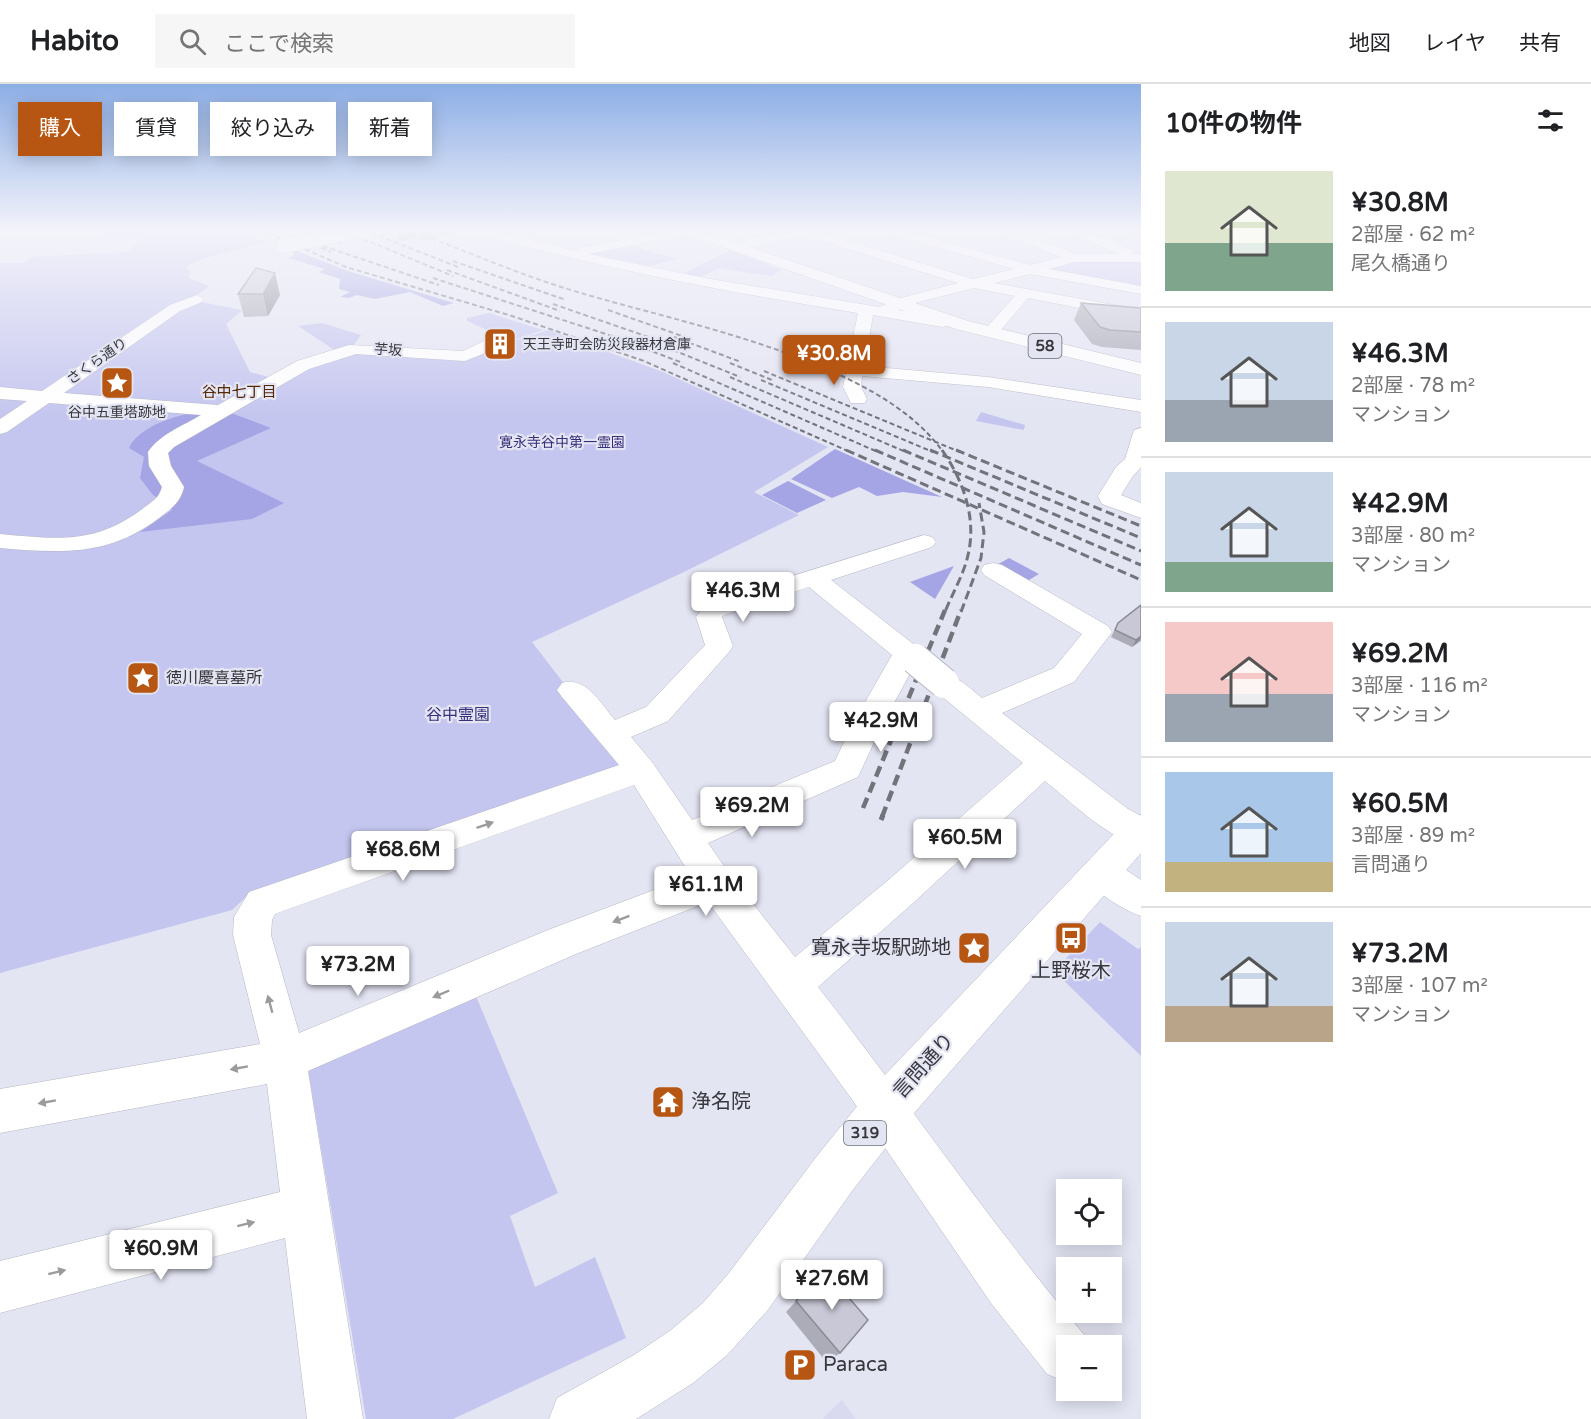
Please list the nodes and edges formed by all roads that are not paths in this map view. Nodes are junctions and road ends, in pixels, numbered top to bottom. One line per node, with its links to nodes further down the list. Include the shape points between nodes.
1 (764, 292): 7 (street)
2 (776, 292): 7 (street)
3 (874, 292): 9 (main road, 58)
4 (937, 292): 9 (street)
5 (1021, 292): 6 (street)
6 (1025, 293): 11 (street); 13 (street)
7 (773, 294): 10 (street)
8 (197, 299): 21 (street, さくら通り, via 176,308)
9 (902, 302): 10 (street); 12 (main road, 58); 13 (main road, 58)
10 (874, 310): 12 (street); 19 (street)
11 (1141, 315)
12 (949, 321): 18 (main road, 58)
13 (994, 328): 17 (main road, 58)
14 (374, 333): 16 (street)
15 (497, 339): 16 (street, 芋坂, via 465,356)
16 (355, 349): 24 (street, 芋坂, via 303,365)
17 (1141, 364)
18 (1141, 369)
19 (854, 370): 22 (street, via 852,387); 23 (street, via 988,382)
20 (0, 393): 21 (street)
21 (47, 397): 24 (street); 25 (street, さくら通り)
22 (858, 399)
23 (1141, 406)
24 (221, 411): 28 (street, 芋坂, via 158,452 160,466 173,487 170,499 123,531 65,546)
25 (0, 428)
26 (1141, 435): 27 (street, via 1135,461 1110,496)
27 (1141, 511)
28 (0, 541)
29 (924, 542): 31 (street)
30 (993, 570): 34 (street, via 1098,632 1064,675)
31 (813, 578): 32 (street); 35 (street, via 715,609 709,617 719,646 657,714)
32 (911, 656): 34 (street, bridge); 39 (street, via 867,725 848,769)
33 (572, 690): 35 (street)
34 (980, 711): 36 (street)
35 (610, 734): 37 (street)
36 (1044, 763): 38 (street, via 1116,818); 43 (street)
37 (641, 770): 39 (street); 44 (street, one-way to 37, via 252,935 254,917 262,903)
38 (1140, 830): 40 (main road, 言問通り / 319)
39 (685, 838): 41 (street)
40 (1101, 872): 42 (street); 46 (main road, 言問通り / 319)
41 (715, 883): 43 (street); 44 (street, one-way to 44, via 562,942)
42 (1141, 900)
43 (791, 985): 46 (street)
44 (285, 1060): 45 (street, one-way to 45); 47 (street)
45 (0, 1110)
46 (884, 1111): 49 (street); 50 (main road, 言問通り / 319, via 722,1323 640,1384)
47 (306, 1209): 48 (street, one-way to 47); 51 (street)
48 (0, 1287)
49 (1056, 1342)
50 (586, 1417)
51 (335, 1419)

